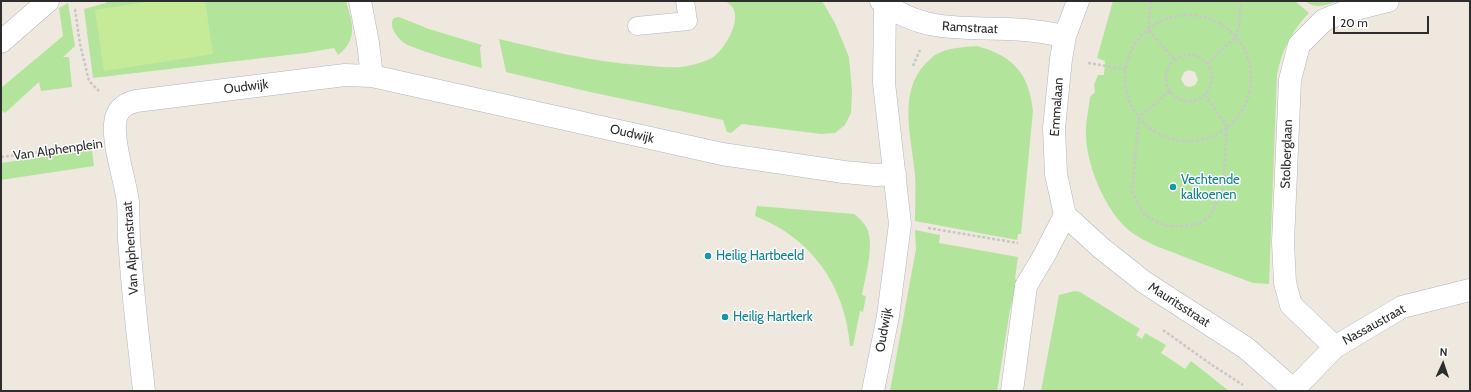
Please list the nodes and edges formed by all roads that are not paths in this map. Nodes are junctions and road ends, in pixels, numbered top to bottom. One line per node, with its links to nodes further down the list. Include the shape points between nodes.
1 (48, 1): 9 (street)
2 (360, 1): 10 (street)
3 (685, 1): 7 (lane, via 688,21)
4 (1078, 1): 8 (street, Emmalaan)
5 (1388, 1): 15 (street, Stolberglaan, via 1324,20 1299,45 1290,80 1284,242 1285,284 1291,305)
6 (883, 3): 8 (street, Ramstraat, via 911,19 934,26 1026,30); 12 (street, Oudwijk, via 884,83)
7 (637, 26)
8 (1065, 36): 13 (street, Emmalaan, via 1054,128 1056,174)
9 (1, 42)
10 (372, 76): 11 (street, Oudwijk, via 345,75 143,100); 12 (street, Oudwijk, via 722,154 844,172)
11 (121, 107): 17 (street, Van Alphenstraat, via 115,123 116,142 126,185 129,250)
12 (895, 174): 18 (street, Oudwijk, via 900,224 888,316)
13 (1065, 215): 16 (street, Mauritsstraat, via 1144,282 1246,348); 19 (street, via 1046,254 1026,286)
14 (1470, 290): 15 (street, Nassaustraat, via 1402,307)
15 (1336, 347): 16 (street, Nassaustraat)
16 (1293, 390)
17 (144, 391)
18 (873, 391)
19 (1012, 391)

